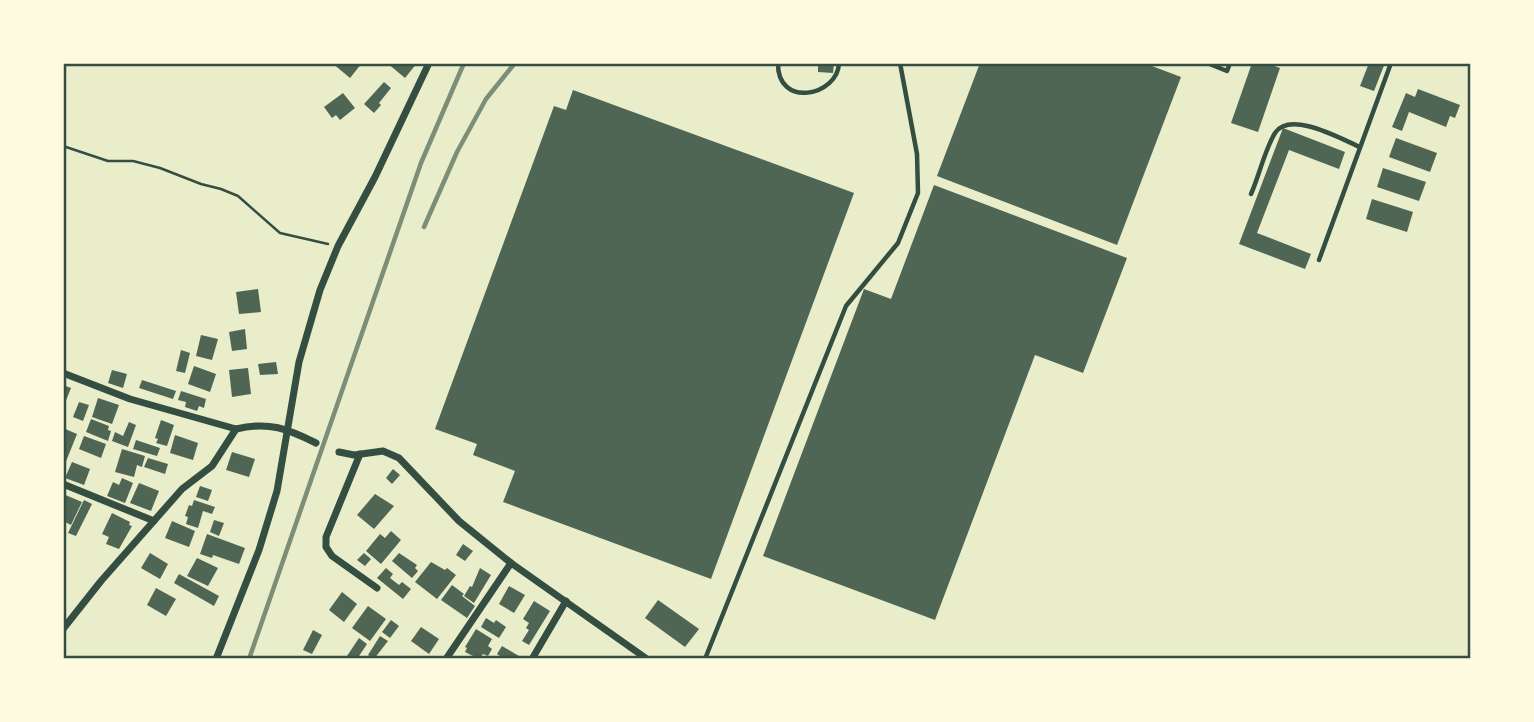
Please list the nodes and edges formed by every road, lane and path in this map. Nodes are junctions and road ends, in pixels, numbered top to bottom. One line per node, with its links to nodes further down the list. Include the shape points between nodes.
1 (429, 63): 11 (street)
2 (778, 63): 3 (lane, via 778,77 800,94 829,83)
3 (839, 63)
4 (900, 63): 29 (lane, via 918,154 918,193 898,243 846,306)
5 (1207, 63): 6 (lane, via 1227,71)
6 (1230, 63)
7 (1391, 63): 9 (lane)
8 (63, 146): 11 (path, via 108,161 147,164 221,189 238,196 280,233)
9 (1360, 147): 10 (lane, via 1301,123 1286,124 1275,132); 12 (lane)
10 (1251, 194)
11 (338, 246): 14 (street, via 299,362)
12 (1319, 260)
13 (63, 373): 15 (street, via 130,399)
14 (287, 428): 15 (street); 16 (street); 25 (street, via 277,491 259,550)
15 (236, 429): 20 (street, via 212,466 182,489)
16 (316, 443)
17 (339, 452): 18 (street)
18 (360, 453): 21 (street, via 383,451 399,458 459,521); 22 (street, via 326,547)
19 (63, 484): 20 (street)
20 (154, 521): 24 (street)
21 (511, 563): 23 (street); 26 (street)
22 (377, 588)
23 (565, 601): 27 (street); 28 (street)
24 (63, 629)
25 (216, 659)
26 (446, 659)
27 (532, 659)
28 (647, 659)
29 (705, 659)

